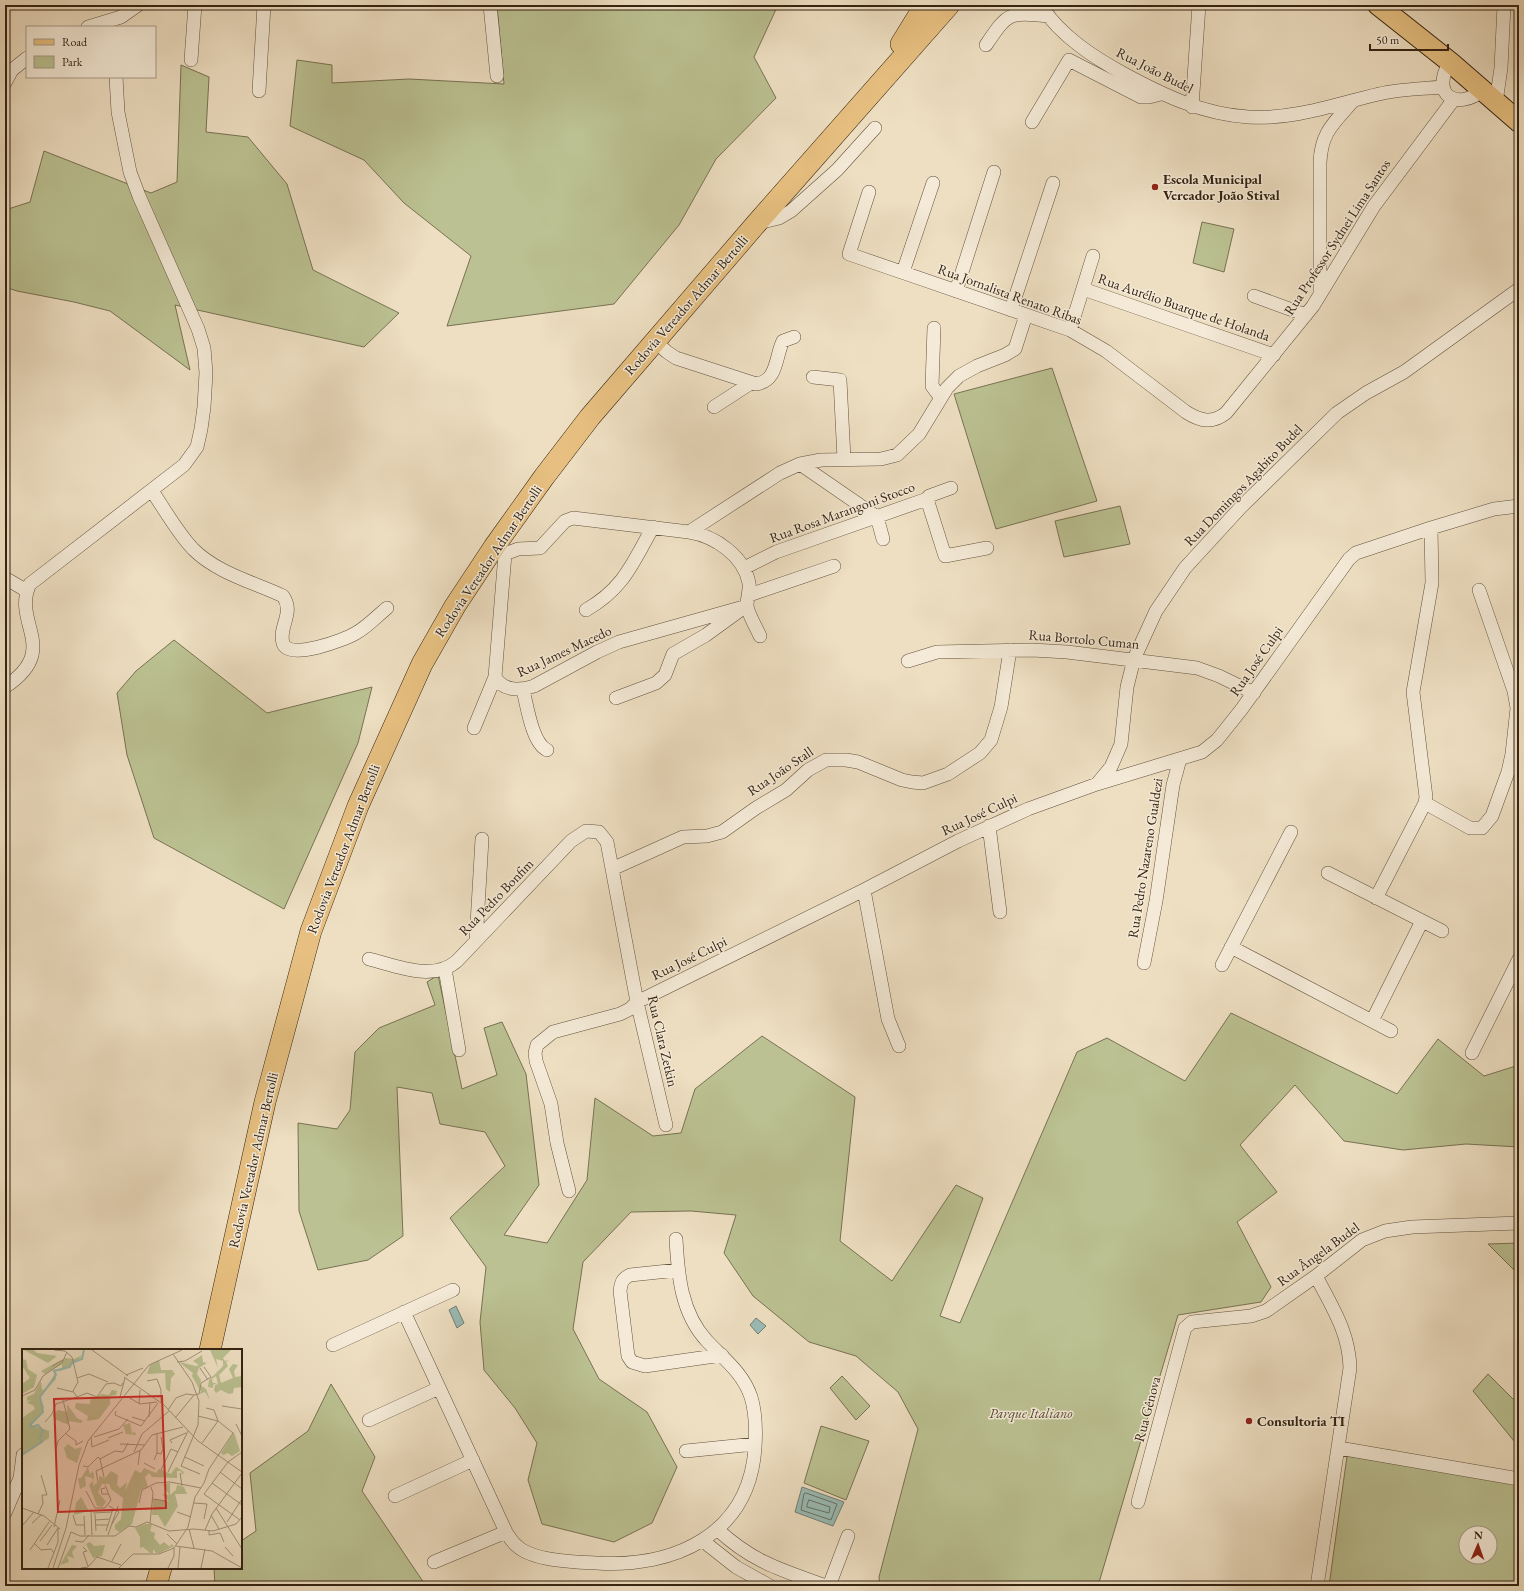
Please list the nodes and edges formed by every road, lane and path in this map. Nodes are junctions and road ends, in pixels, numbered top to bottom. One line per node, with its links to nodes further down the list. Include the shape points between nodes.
1 (138, 5): 13 (street)
2 (195, 5): 18 (street)
3 (264, 5): 24 (street)
4 (490, 5): 20 (street)
5 (925, 5): 28 (highway)
6 (949, 5): 15 (highway, Rodovia Vereador Admar Bertolli)
7 (956, 5): 15 (highway)
8 (1040, 5): 12 (street, Rua João Budel)
9 (1200, 5): 30 (street)
10 (1378, 5): 19 (main road)
11 (1504, 5): 26 (street, via 1501,68)
12 (1049, 16): 16 (street, via 1026,14 1008,17); 25 (street, Rua João Budel, via 1083,49)
13 (120, 22): 14 (street)
14 (94, 26)
15 (926, 30): 28 (highway, Rodovia Vereador Admar Bertolli)
16 (986, 45)
17 (26, 59): 22 (street, via 12,70)
18 (191, 60)
19 (1450, 62): 23 (street, via 1443,76); 26 (main road)
20 (497, 76)
21 (116, 78): 62 (street, via 118,112 130,172 204,348 206,386 197,447 184,465)
22 (5, 83)
23 (1442, 87): 27 (street); 29 (street, Rua João Budel, via 1394,91)
24 (259, 91)
25 (1161, 94): 30 (street, Rua João Budel); 31 (street, via 1141,97 1069,60)
26 (1490, 96): 27 (street); 32 (main road)
27 (1454, 99): 44 (street, Rua Professor Sydnei Lima Santos, via 1381,195)
28 (865, 100): 38 (highway, Rodovia Vereador Admar Bertolli)
29 (1353, 100): 30 (street, Rua João Budel, via 1306,112 1268,117 1230,116); 44 (street, via 1329,129 1322,143)
30 (1192, 107)
31 (1032, 122)
32 (1519, 122)
33 (875, 128): 38 (street, via 837,170 791,211 779,218)
34 (994, 172): 43 (street)
35 (933, 183): 40 (street)
36 (1053, 183): 46 (street)
37 (870, 192): 40 (street, Rua Jornalista Renato Ribas, via 848,254)
38 (756, 224): 52 (highway, Rodovia Vereador Admar Bertolli)
39 (1093, 256): 41 (street)
40 (903, 272): 43 (street, Rua Jornalista Renato Ribas)
41 (1083, 289): 50 (street); 53 (street, Rua Aurélio Buarque de Holanda)
42 (1519, 289): 82 (street, Rua Domingos Agabito Budel, via 1404,372 1337,413 1235,514 1185,568 1156,611)
43 (956, 291): 46 (street, Rua Jornalista Renato Ribas)
44 (1320, 295): 48 (street, Rua Professor Sydnei Lima Santos)
45 (1254, 296): 48 (street)
46 (1011, 310): 47 (street, Rua Jornalista Renato Ribas)
47 (1026, 315): 50 (street, Rua Jornalista Renato Ribas); 56 (street, via 1015,348 959,376)
48 (1306, 315): 53 (street, Rua Professor Sydnei Lima Santos)
49 (934, 328): 56 (street, via 932,386)
50 (1070, 330): 58 (street, Rua Jornalista Renato Ribas, via 1106,351 1186,412)
51 (794, 337): 55 (street, via 783,341 773,373 765,382)
52 (655, 341): 55 (street, via 676,358); 71 (highway, Rodovia Vereador Admar Bertolli, via 590,417 544,477)
53 (1274, 355): 58 (street, Rua Professor Sydnei Lima Santos, via 1226,413)
54 (813, 377): 59 (street, via 840,380)
55 (751, 383): 57 (street)
56 (941, 398): 59 (street, via 919,434 897,455)
57 (714, 408)
58 (1210, 421)
59 (844, 460): 60 (street, via 821,460)
60 (800, 464): 65 (street); 68 (street, via 780,473)
61 (951, 488): 63 (street, Rua Rosa Marangoni Stocco)
62 (152, 491): 76 (street, via 37,578); 78 (street, via 185,540 204,558 236,576 283,596 288,608 282,639 286,648 298,651 345,639 358,632)
63 (927, 499): 65 (street, Rua Rosa Marangoni Stocco); 70 (street, via 945,556)
64 (1519, 506): 67 (street, Rua José Culpi, via 1494,509)
65 (877, 517): 69 (street); 73 (street, Rua Rosa Marangoni Stocco, via 776,552)
66 (653, 527): 68 (street); 71 (street, via 573,518 565,521 540,548); 79 (street, via 621,582 606,598)
67 (1433, 527): 87 (street, Rua José Culpi, via 1364,549 1349,559); 93 (street, via 1436,579 1432,583 1413,692)
68 (689, 532): 73 (street, via 705,535 714,540 732,553)
69 (883, 539)
70 (987, 548)
71 (499, 551): 84 (street, Rua James Macedo); 127 (highway, Rodovia Vereador Admar Bertolli, via 455,606 419,670 358,806 311,931 265,1102)
72 (834, 566): 77 (street)
73 (744, 568): 77 (street, via 749,582)
74 (5, 578): 76 (street)
75 (1479, 590): 93 (street, via 1516,699 1512,754 1492,816 1482,828 1470,828)
76 (27, 591): 85 (street, via 26,605 34,643 33,653 20,675)
77 (748, 600): 80 (street); 86 (street, Rua James Macedo, via 619,642); 88 (street, via 706,635 673,654 664,675 656,684)
78 (387, 608)
79 (586, 610)
80 (760, 636)
81 (1010, 650): 82 (street, Rua Bortolo Cuman, via 1054,651); 83 (street, Rua Bortolo Cuman, via 937,652); 97 (street, Rua João Stall, via 1001,707 991,740 980,753 948,774 924,783 912,782 858,762 826,760 808,770 786,790 722,832 707,836 683,837)
82 (1134, 659): 87 (street, Rua Bortolo Cuman, via 1197,668); 92 (street, Rua Domingos Agabito Budel, via 1127,686 1120,744 1110,767)
83 (908, 661)
84 (495, 677): 86 (street, Rua James Macedo, via 502,685); 89 (street)
85 (5, 687)
86 (523, 690): 90 (street, via 536,735 541,745)
87 (1254, 692): 91 (street, Rua José Culpi, via 1217,740 1202,752)
88 (616, 698)
89 (474, 728)
90 (548, 750)
91 (1180, 759): 92 (street, Rua José Culpi); 108 (street, Rua Pedro Nazareno Gualdezi, via 1173,785 1158,894)
92 (1097, 784): 94 (street, Rua José Culpi)
93 (1425, 803): 100 (street)
94 (989, 826): 99 (street, Rua José Culpi); 101 (street)
95 (1291, 832): 105 (street)
96 (482, 839): 104 (street)
97 (612, 869): 104 (street, Rua Pedro Bonfim, via 607,842 603,835 594,830 586,831 579,835); 111 (street, Rua Clara Zetkin)
98 (1328, 873): 100 (street)
99 (864, 890): 111 (street, Rua José Culpi); 114 (street, via 888,1019)
100 (1376, 898): 102 (street)
101 (1000, 912)
102 (1422, 921): 103 (street); 112 (street)
103 (1442, 931)
104 (476, 941): 110 (street, Rua Pedro Bonfim)
105 (1231, 946): 109 (street); 112 (street)
106 (369, 959): 110 (street, via 424,971)
107 (1519, 959): 116 (street)
108 (1144, 963)
109 (1222, 965)
110 (445, 970): 115 (street)
111 (637, 1002): 117 (street, Rua Clara Zetkin); 118 (street, Rua José Culpi, via 620,1014 553,1032 537,1045 536,1061 552,1104 557,1143)
112 (1372, 1021): 113 (street)
113 (1391, 1031)
114 (899, 1046)
115 (459, 1050)
116 (1472, 1053)
117 (666, 1125)
118 (569, 1191)
119 (1519, 1223): 122 (street, Rua Ângela Budel, via 1418,1227 1385,1231 1362,1240)
120 (676, 1239): 121 (street)
121 (678, 1270): 128 (street, via 682,1293 692,1320); 128 (street, via 630,1275 620,1284 628,1356 632,1362 645,1366)
122 (1316, 1276): 125 (street, Rua Ângela Budel, via 1259,1315); 132 (street, via 1344,1330 1350,1353 1349,1382)
123 (453, 1290): 124 (street)
124 (404, 1312): 126 (street); 129 (street)
125 (1188, 1324): 138 (street, Rua Gênova)
126 (333, 1345)
127 (210, 1349)
128 (722, 1355): 131 (street, via 739,1373 751,1398)
129 (439, 1388): 130 (street); 134 (street)
130 (369, 1420)
131 (755, 1444): 133 (street); 140 (street, via 752,1467 746,1485 730,1516)
132 (1338, 1448): 136 (street); 150 (street)
133 (686, 1451)
134 (472, 1460): 137 (street); 141 (street)
135 (22, 1463): 139 (street, via 20,1478)
136 (1519, 1479)
137 (395, 1496)
138 (1138, 1502)
139 (5, 1513)
140 (718, 1530): 143 (street); 146 (street, via 745,1552)
141 (506, 1532): 143 (street, via 517,1547 534,1555 576,1562 636,1561 662,1557); 144 (street)
142 (848, 1536): 149 (street)
143 (703, 1541): 148 (street, via 736,1567)
144 (434, 1562)
145 (160, 1569): 147 (highway)
146 (778, 1569): 148 (street); 149 (street)
147 (156, 1586)
148 (771, 1586)
149 (827, 1586)
150 (1316, 1586)

